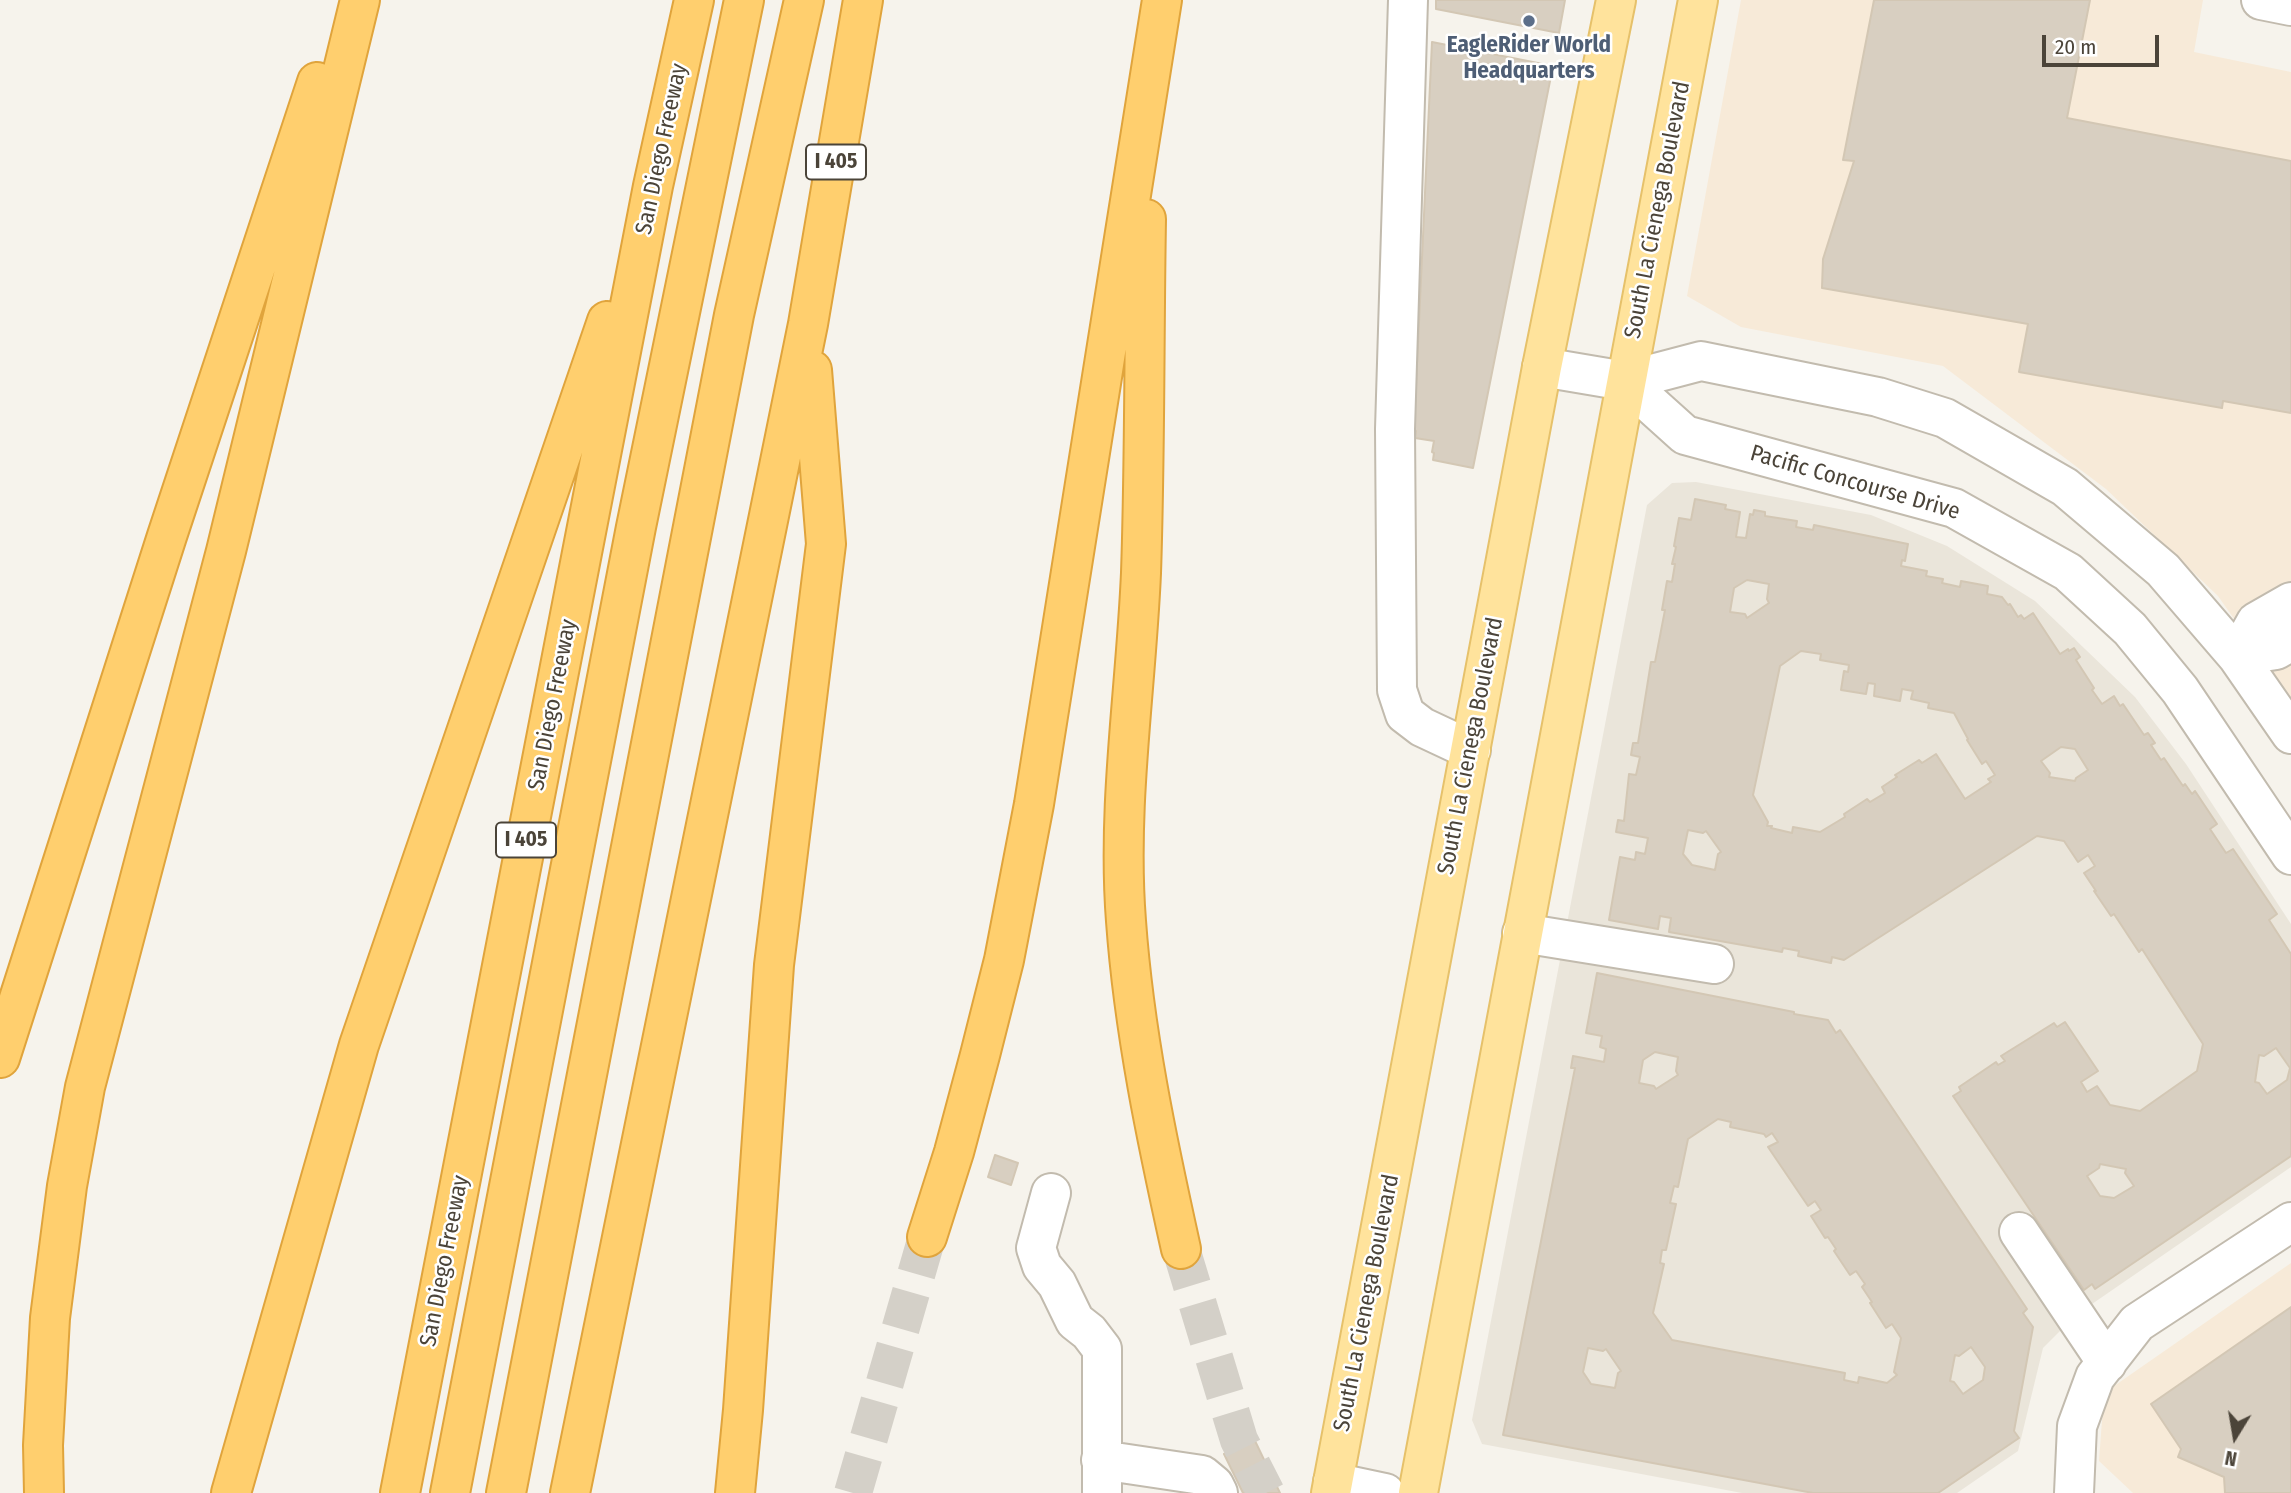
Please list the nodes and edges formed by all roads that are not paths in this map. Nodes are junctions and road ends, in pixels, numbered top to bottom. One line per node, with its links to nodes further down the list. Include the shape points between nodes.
1 (343, 0): 26 (highway)
2 (360, 0): 35 (highway, via 226,551 85,1087 50,1318)
3 (694, 0): 14 (highway, San Diego Freeway / I 405)
4 (744, 0): 38 (highway, via 636,527)
5 (804, 0): 39 (highway, via 734,315)
6 (863, 0): 15 (highway, I 405)
7 (1162, 0): 13 (highway)
8 (1408, 0): 22 (street, via 1395,429 1397,690 1405,714)
9 (1615, 0): 16 (main road, South La Cienega Boulevard)
10 (1698, 0): 17 (main road, South La Cienega Boulevard)
11 (2261, 0): 12 (street)
12 (2291, 6)
13 (1148, 84): 30 (highway, via 1036,790 1004,960); 31 (highway, via 1141,574 1124,806 1126,919 1154,1128)
14 (653, 186): 36 (highway, via 359,1045); 37 (highway, San Diego Freeway / I 405)
15 (808, 324): 40 (highway, I 405); 41 (highway, via 826,544 774,965)
16 (1542, 367): 17 (street); 22 (main road, South La Cienega Boulevard)
17 (1625, 381): 20 (street, via 1701,361 1878,397 1945,418 2065,486 2163,570); 23 (street, Pacific Concourse Drive, via 1685,435 1954,508 2068,572 2130,629 2180,690); 24 (main road, South La Cienega Boulevard)
18 (2291, 602): 20 (street, via 2256,622)
19 (2291, 641): 20 (street, via 2276,650)
20 (2236, 656): 21 (street)
21 (2291, 734)
22 (1471, 750): 34 (main road, South La Cienega Boulevard)
23 (2291, 855)
24 (1522, 933): 25 (street); 44 (main road, South La Cienega Boulevard)
25 (1714, 964)
26 (0, 1058)
27 (1051, 1193): 33 (street, via 1036,1248 1074,1321 1102,1349)
28 (2291, 1222): 32 (street, via 2137,1323)
29 (2018, 1232): 32 (street)
30 (927, 1237)
31 (1181, 1249)
32 (2107, 1363): 45 (street, via 2095,1377 2077,1426)
33 (1101, 1476): 42 (street, via 1202,1475)
34 (1332, 1488): 43 (street)
35 (44, 1493)
36 (231, 1493)
37 (400, 1493)
38 (450, 1493)
39 (506, 1493)
40 (570, 1493)
41 (735, 1493)
42 (1218, 1493)
43 (1385, 1493)
44 (1418, 1493)
45 (2074, 1493)

